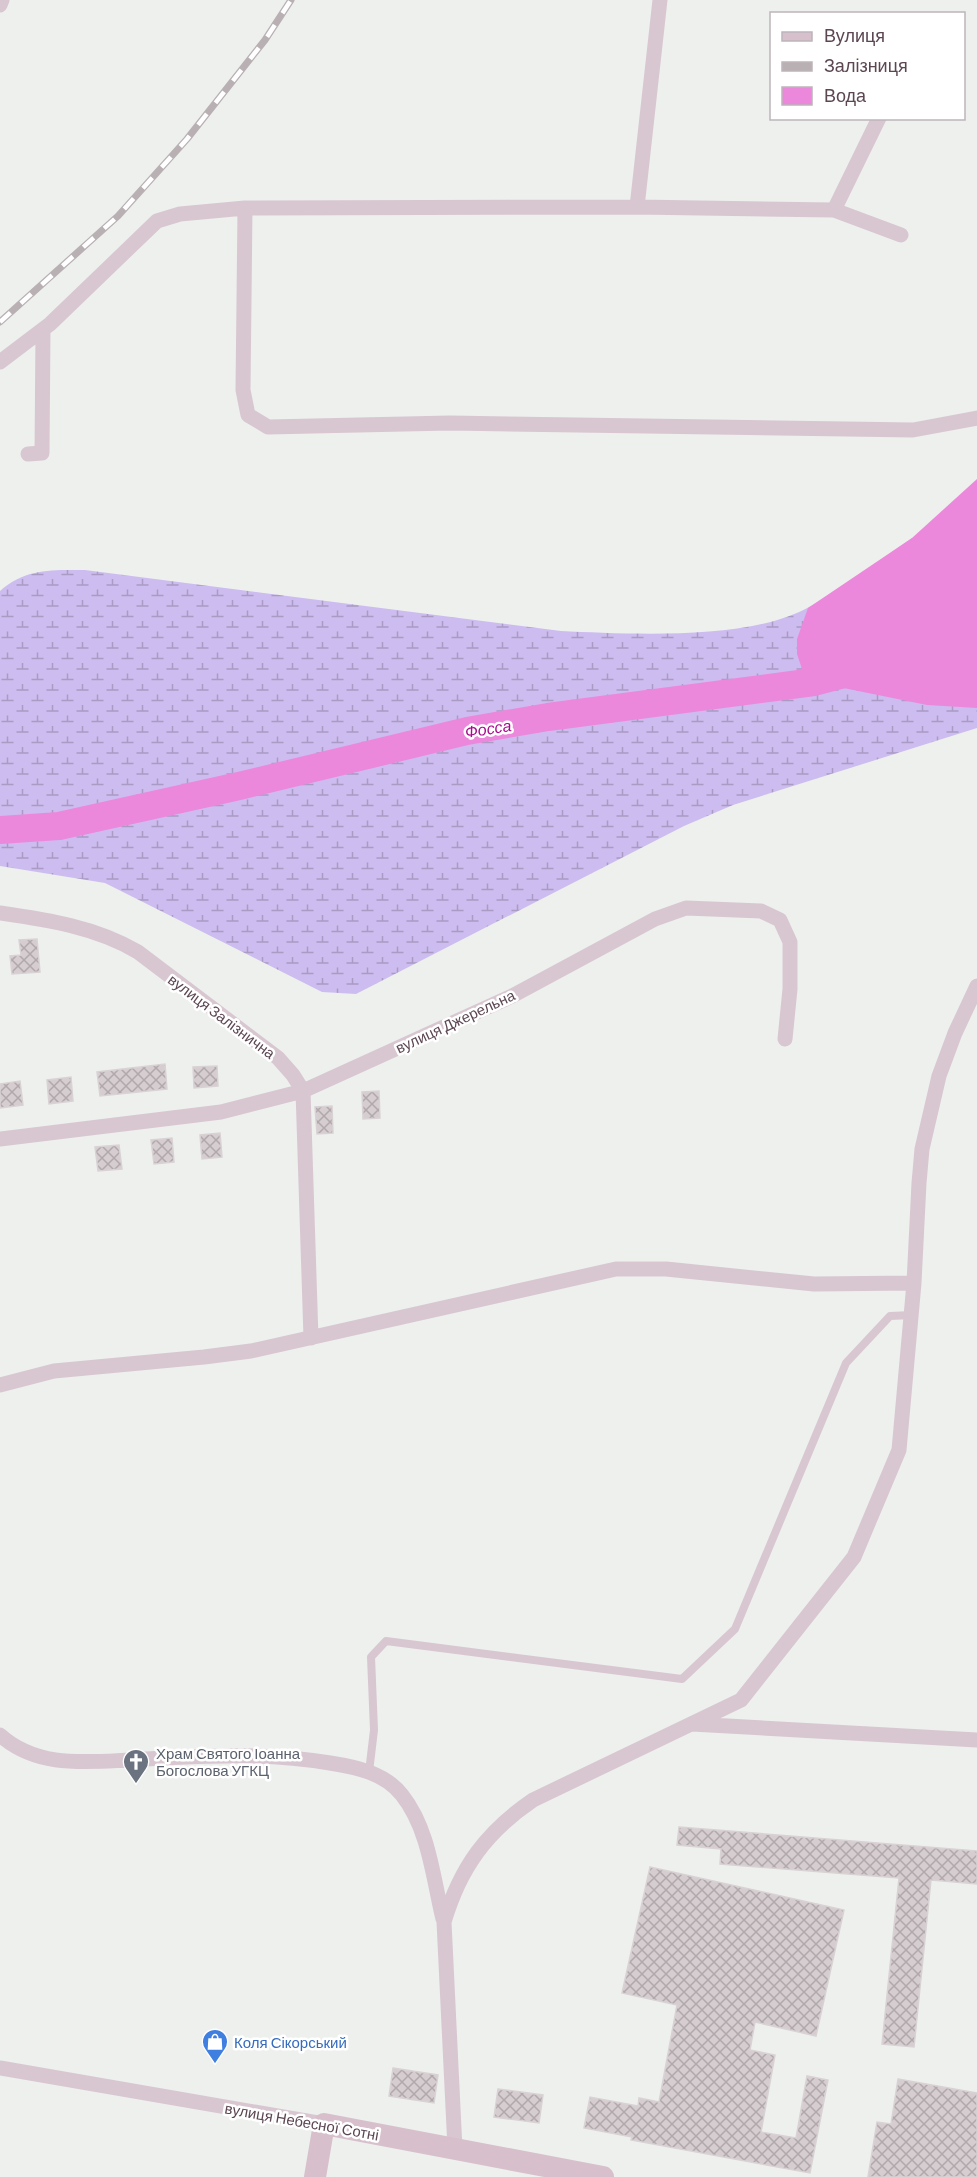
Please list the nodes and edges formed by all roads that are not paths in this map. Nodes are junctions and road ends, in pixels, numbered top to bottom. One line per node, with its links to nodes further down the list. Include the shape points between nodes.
1 (2, 0): 3 (street)
2 (660, 0): 5 (street)
3 (0, 5)
4 (878, 120): 7 (street)
5 (637, 207): 6 (street); 7 (street)
6 (245, 208): 9 (street, via 158,220); 11 (street, via 243,390 248,416 268,427 450,423 913,430)
7 (834, 210): 8 (street)
8 (901, 235)
9 (43, 330): 10 (street); 12 (street, via 42,453)
10 (0, 362)
11 (977, 418)
12 (28, 454)
13 (0, 913): 16 (street, вулиця Залізнична, via 89,929 123,943 278,1058)
14 (977, 986): 18 (street, via 939,1076 922,1149)
15 (785, 1039): 16 (street, вулиця Джерельна, via 790,942 780,920 761,911 686,908 655,919 512,996)
16 (303, 1091): 17 (street, вулиця Джерельна, via 221,1112); 20 (street)
17 (0, 1139)
18 (914, 1283): 19 (street); 20 (street, via 814,1284 666,1269 616,1269)
19 (912, 1315): 22 (street, via 899,1450 854,1557 741,1700); 25 (lane, via 890,1316 846,1363 735,1629 682,1679 386,1641 370,1657 374,1730)
20 (311, 1338): 21 (street, via 227,1355 54,1371)
21 (0, 1385)
22 (691, 1724): 24 (street); 26 (street, via 573,1779 510,1815 475,1853 451,1897)
23 (0, 1736): 25 (street, via 21,1750 66,1762 267,1756 303,1758)
24 (977, 1740)
25 (369, 1772): 26 (street, via 389,1780 413,1813 426,1844)
26 (444, 1922): 29 (street)
27 (0, 2068): 28 (street, вулиця Небесної Сотні)
28 (324, 2124): 29 (street, вулиця Небесної Сотні); 30 (street)
29 (455, 2149): 31 (street, вулиця Небесної Сотні)
30 (315, 2177)
31 (603, 2177)

